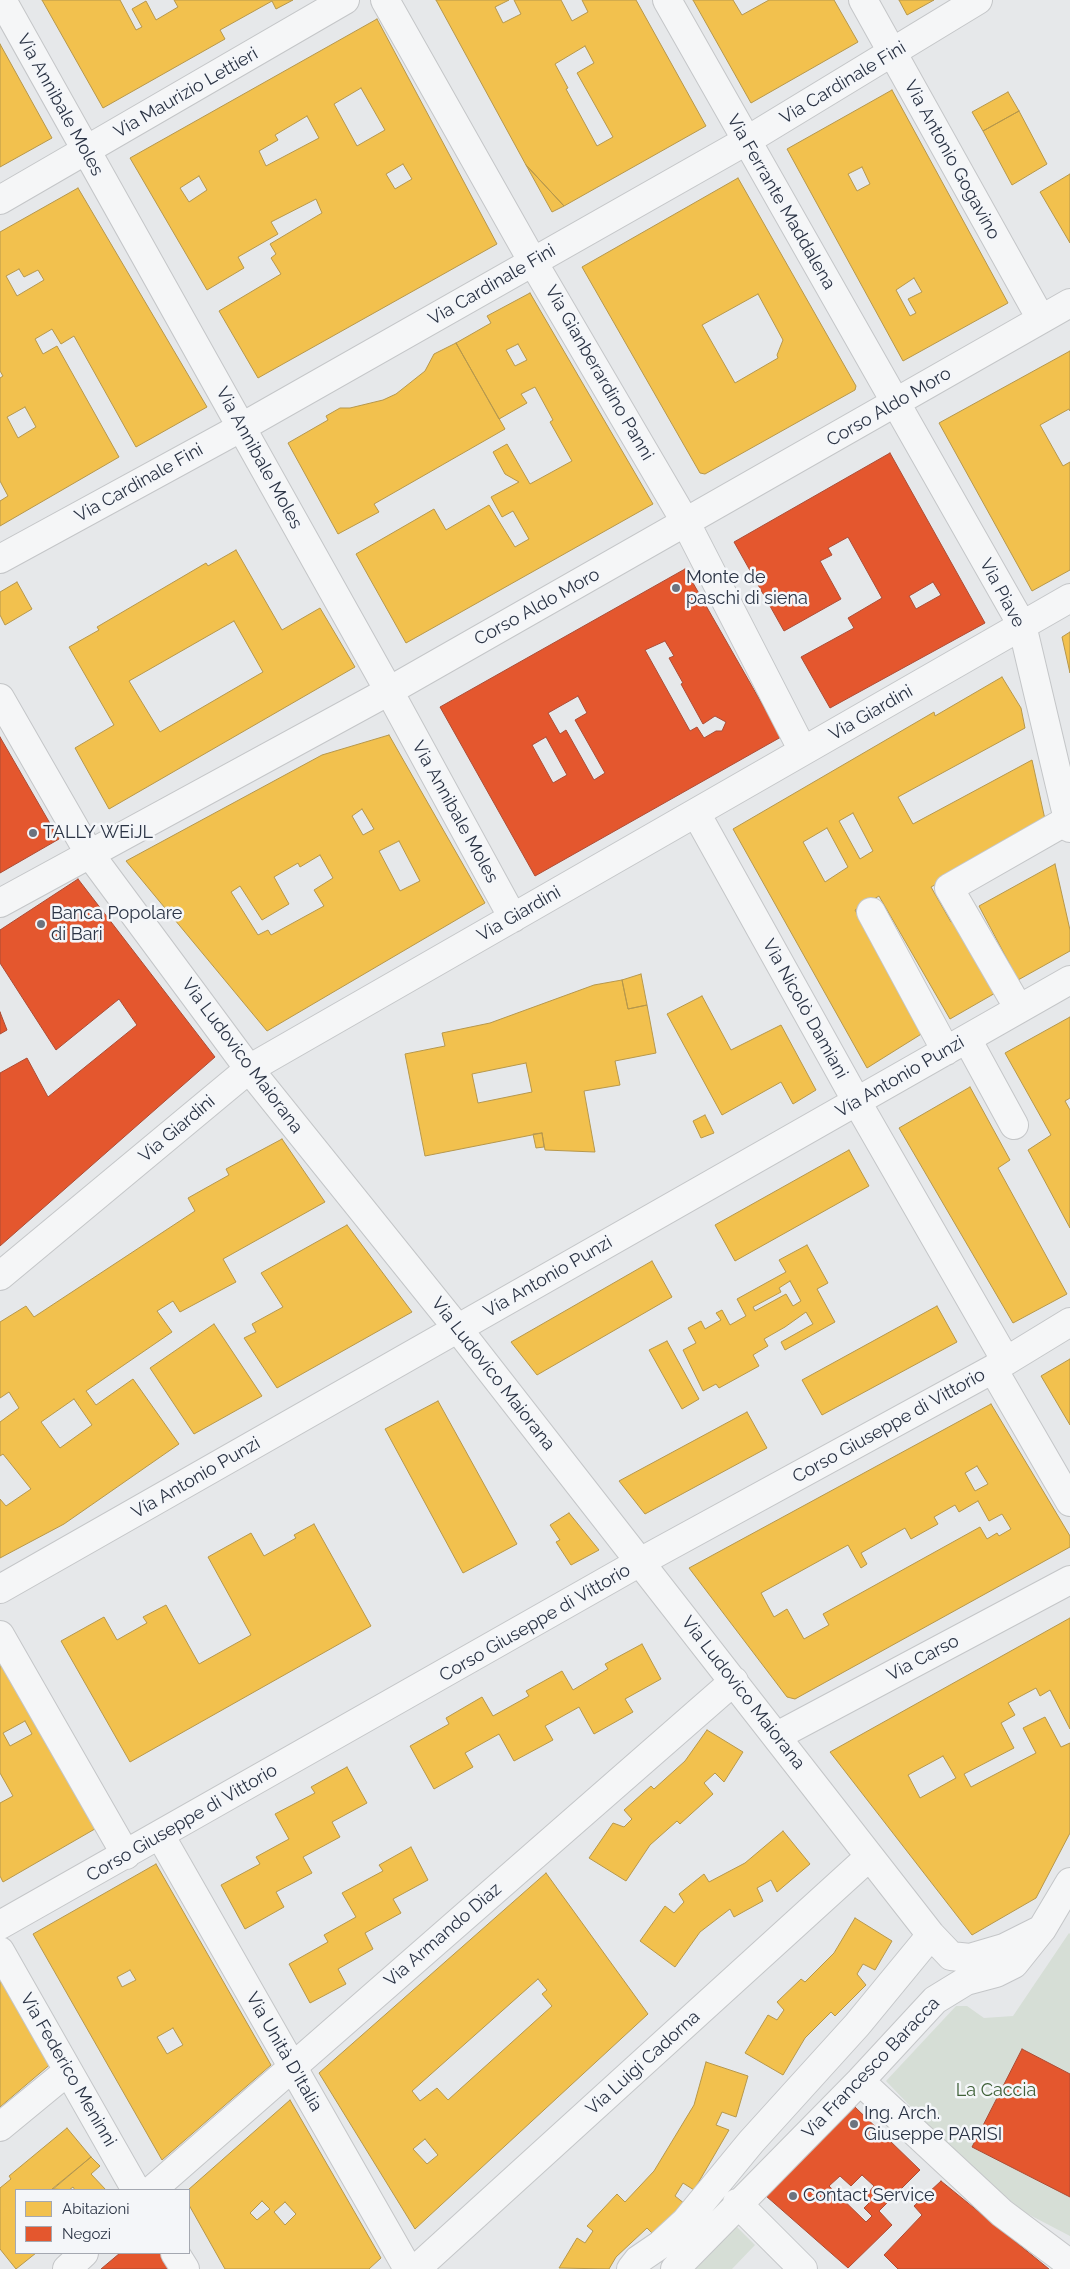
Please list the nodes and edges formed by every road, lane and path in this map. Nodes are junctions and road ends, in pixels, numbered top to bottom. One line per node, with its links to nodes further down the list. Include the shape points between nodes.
1 (2, 0): 9 (street, Via Annibale Moles)
2 (345, 0): 9 (street, Via Maurizio Lettieri)
3 (385, 0): 11 (street, Via Gianberardino Panni)
4 (667, 0): 8 (street, Via Ferrante Maddalena)
5 (863, 0): 7 (street, Via Antonio Gogavino)
6 (978, 0): 7 (street, Via Cardinale Fini)
7 (892, 53): 8 (street, Via Cardinale Fini); 13 (street, Via Antonio Gogavino)
8 (746, 141): 11 (street, Via Cardinale Fini); 14 (street, Via Ferrante Maddalena)
9 (86, 152): 10 (street, Via Maurizio Lettieri); 15 (street, Via Annibale Moles)
10 (0, 200)
11 (533, 262): 15 (street, Via Cardinale Fini); 16 (street, Via Gianberardino Panni)
12 (1070, 303): 13 (street, Corso Aldo Moro)
13 (1041, 319): 14 (street, Corso Aldo Moro)
14 (896, 404): 16 (street, Corso Aldo Moro); 19 (street, Via Piave)
15 (242, 427): 17 (street, Via Cardinale Fini); 20 (street, Via Annibale Moles)
16 (686, 523): 20 (street, Corso Aldo Moro); 22 (street, Via Gianberardino Panni)
17 (0, 559)
18 (1070, 598): 19 (street, Via Giardini)
19 (1022, 626): 22 (street, Via Giardini); 24 (street, Via Piave)
20 (389, 691): 25 (street, Corso Aldo Moro); 28 (street, Via Annibale Moles)
21 (0, 698): 25 (street, Via Ludovico Maiorana)
22 (803, 751): 23 (street, Via Giardini)
23 (696, 813): 28 (street, Via Giardini); 33 (street, Via Nicolò Damiani)
24 (1069, 824): 30 (street, via 949,888)
25 (89, 853): 26 (street, Corso Aldo Moro); 32 (street, Via Ludovico Maiorana)
26 (0, 903)
27 (871, 912): 31 (street)
28 (513, 918): 32 (street, Via Giardini)
29 (1070, 980): 30 (street, Vía Antonio Punzi)
30 (1019, 1009): 31 (street, Vía Antonio Punzi)
31 (956, 1045): 33 (street, Vía Antonio Punzi); 34 (street)
32 (249, 1069): 35 (street, Via Giardini); 37 (street, Via Ludovico Maiorana)
33 (857, 1102): 37 (street, Vía Antonio Punzi); 38 (street, Via Nicolò Damiani)
34 (1014, 1125)
35 (0, 1276)
36 (1070, 1322): 38 (street, Corso Giuseppe di Vittorio)
37 (458, 1329): 40 (street, Via Ludovico Maiorana); 42 (street, Vía Antonio Punzi)
38 (1000, 1365): 39 (street, Via Nicolò Damiani); 40 (street, Corso Giuseppe di Vittorio)
39 (1070, 1502)
40 (640, 1562): 44 (street, Via Ludovico Maiorana); 46 (street, Corso Giuseppe di Vittorio)
41 (1070, 1580): 45 (street, Via Carso)
42 (0, 1589)
43 (0, 1635): 47 (street)
44 (734, 1681): 45 (street, Via Ludovico Maiorana); 54 (street, Via Armando Diaz)
45 (777, 1736): 48 (street, Via Ludovico Maiorana)
46 (160, 1836): 47 (street, Corso Giuseppe di Vittorio); 54 (street, Via Unità D'Italia)
47 (126, 1855): 50 (street, Corso Giuseppe di Vittorio)
48 (869, 1857): 52 (street, Via Ludovico Maiorana); 67 (street, Via Luigi Cadorna)
49 (1069, 1888): 51 (street, Via Francesco Baracca)
50 (0, 1925)
51 (1042, 1929): 52 (street, Via Ludovico Maiorana, via 1004,1948 970,1958 951,1956); 56 (street, Via Francesco Baracca, via 1014,1964 966,1981 935,2000)
52 (931, 1935): 68 (street, via 686,2221)
53 (0, 1951): 55 (street, Via Federico Meninni)
54 (292, 2066): 59 (street, Via Armando Diaz); 66 (street, Via Unità D'Italia)
55 (68, 2071): 57 (street); 58 (street, Via Federico Meninni)
56 (860, 2081): 60 (street, Via Francesco Baracca); 63 (street, via 1002,2213)
57 (0, 2127)
58 (135, 2189)
59 (153, 2189)
60 (737, 2203): 69 (street, Via Francesco Baracca); 70 (street)
61 (83, 2254): 64 (street)
62 (176, 2254): 65 (street)
63 (1070, 2264)
64 (67, 2269)
65 (185, 2269)
66 (408, 2269)
67 (416, 2269)
68 (631, 2269)
69 (675, 2269)
70 (803, 2269)

